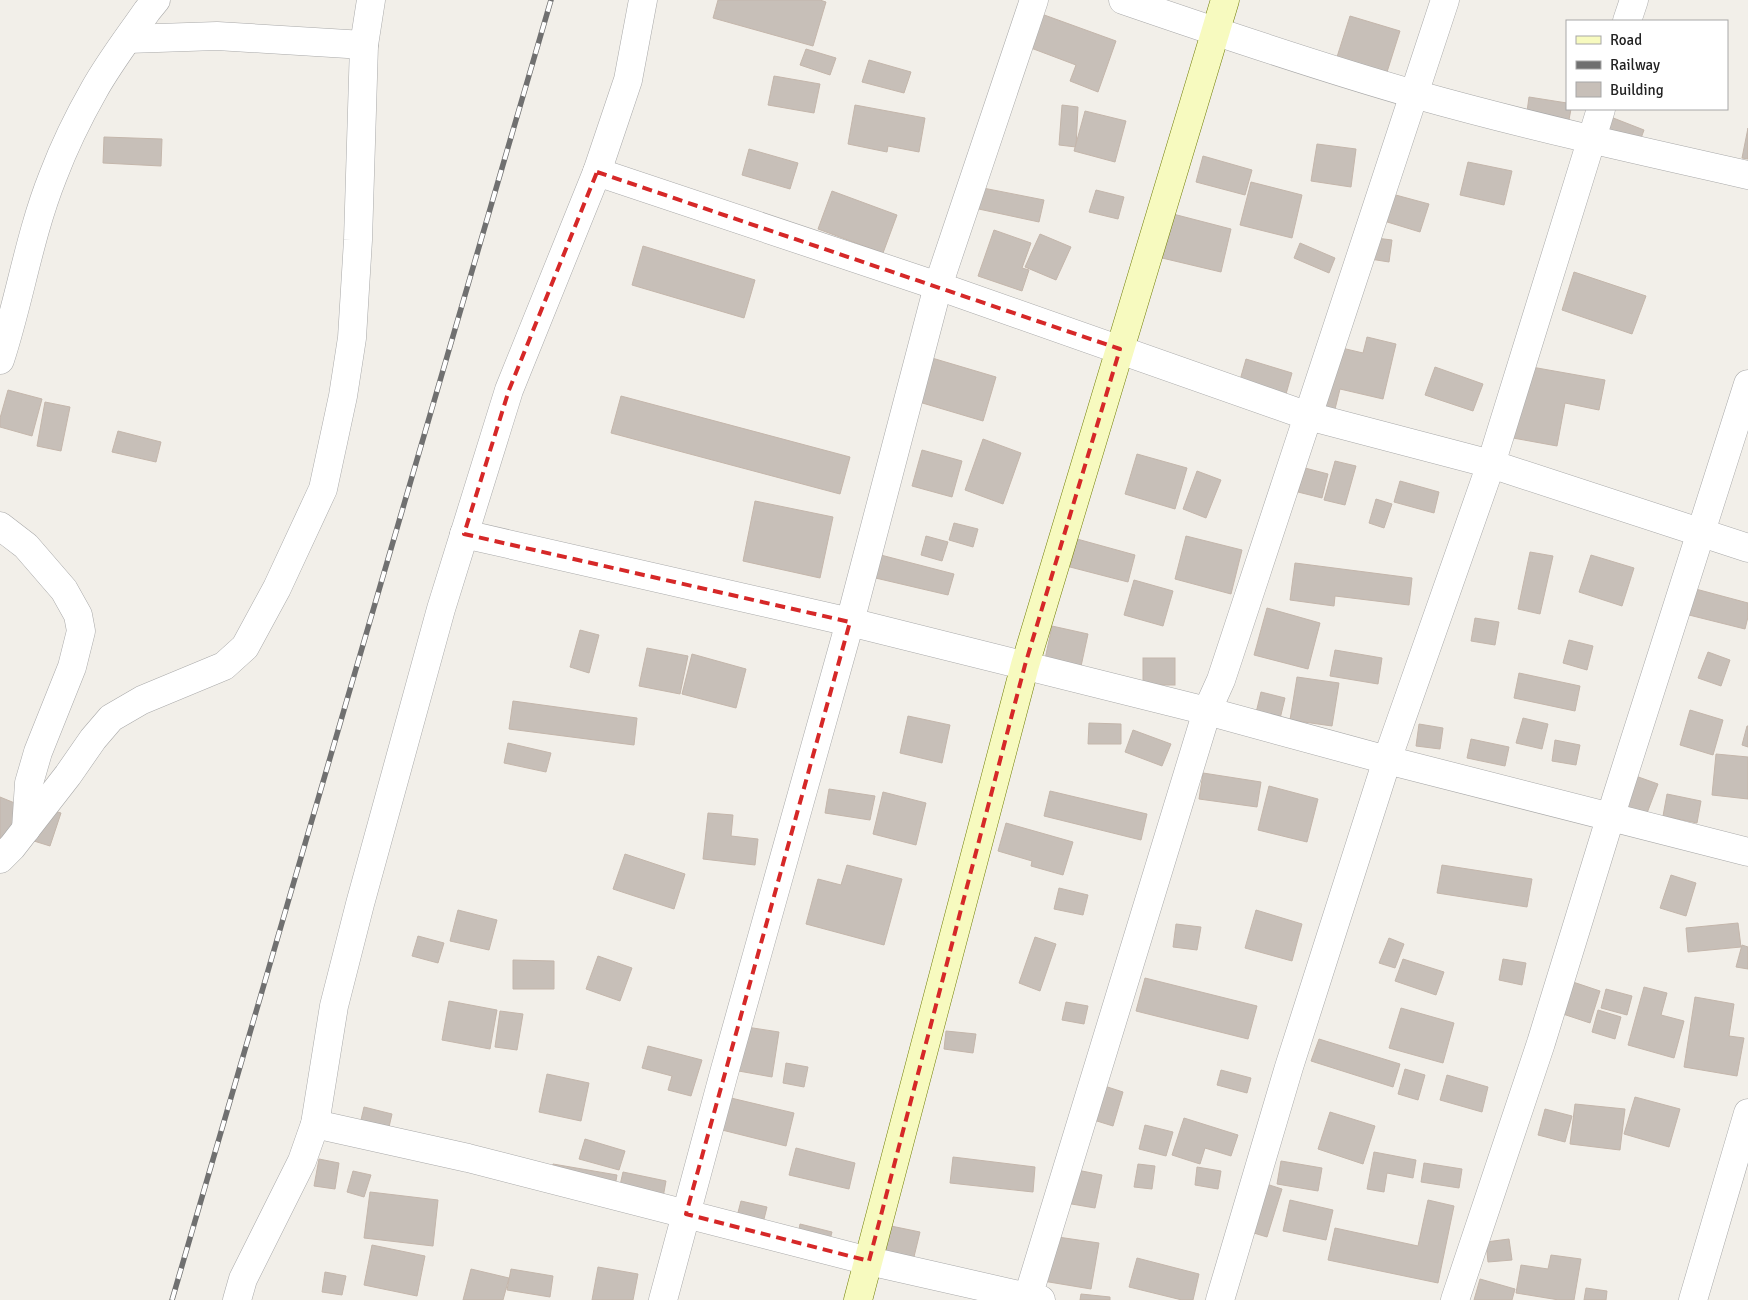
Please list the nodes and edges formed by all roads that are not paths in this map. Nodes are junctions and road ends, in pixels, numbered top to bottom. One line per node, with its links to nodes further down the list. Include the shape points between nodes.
1 (156, 0): 11 (street)
2 (370, 0): 12 (street)
3 (643, 0): 16 (street, via 628,80)
4 (1034, 0): 18 (street)
5 (1123, 0): 10 (street)
6 (1225, 0): 10 (street)
7 (1445, 0): 13 (street)
8 (1634, 0): 9 (street)
9 (1627, 20)
10 (1214, 32): 13 (street); 19 (street)
11 (128, 40): 12 (street, via 217,36); 20 (street, via 94,89 53,176 31,241)
12 (364, 45): 33 (street, via 352,338 323,489 277,588 245,647 224,666 142,700 111,718)
13 (1414, 94): 15 (street); 22 (street)
14 (1601, 110): 15 (street)
15 (1592, 140): 17 (street); 23 (street)
16 (597, 172): 18 (street); 26 (street, via 509,390)
17 (1748, 175)
18 (938, 286): 19 (street); 28 (street)
19 (1120, 350): 22 (street); 29 (street)
20 (0, 360)
21 (1748, 384): 25 (street)
22 (1308, 416): 23 (street); 30 (street, via 1221,680)
23 (1491, 464): 25 (street); 31 (street)
24 (0, 526): 33 (street, via 26,546 64,590 78,615 81,631 72,668 29,783)
25 (1700, 532): 27 (street); 32 (street)
26 (464, 534): 28 (street); 37 (street, via 334,1006)
27 (1748, 548)
28 (850, 622): 29 (street); 38 (street)
29 (1025, 665): 30 (street); 39 (street)
30 (1207, 711): 31 (street); 40 (street)
31 (1388, 760): 32 (street); 44 (street, via 1289,1067)
32 (1610, 816): 34 (street); 45 (street, via 1541,1043)
33 (26, 829): 35 (street)
34 (1748, 852)
35 (0, 859)
36 (1748, 1113): 46 (street)
37 (315, 1124): 38 (street, via 468,1158); 41 (street, via 302,1161 243,1279)
38 (686, 1214): 39 (street); 42 (street)
39 (868, 1261): 40 (street); 43 (street)
40 (1032, 1299)
41 (237, 1300)
42 (663, 1300)
43 (858, 1300)
44 (1220, 1300)
45 (1455, 1300)
46 (1693, 1300)

